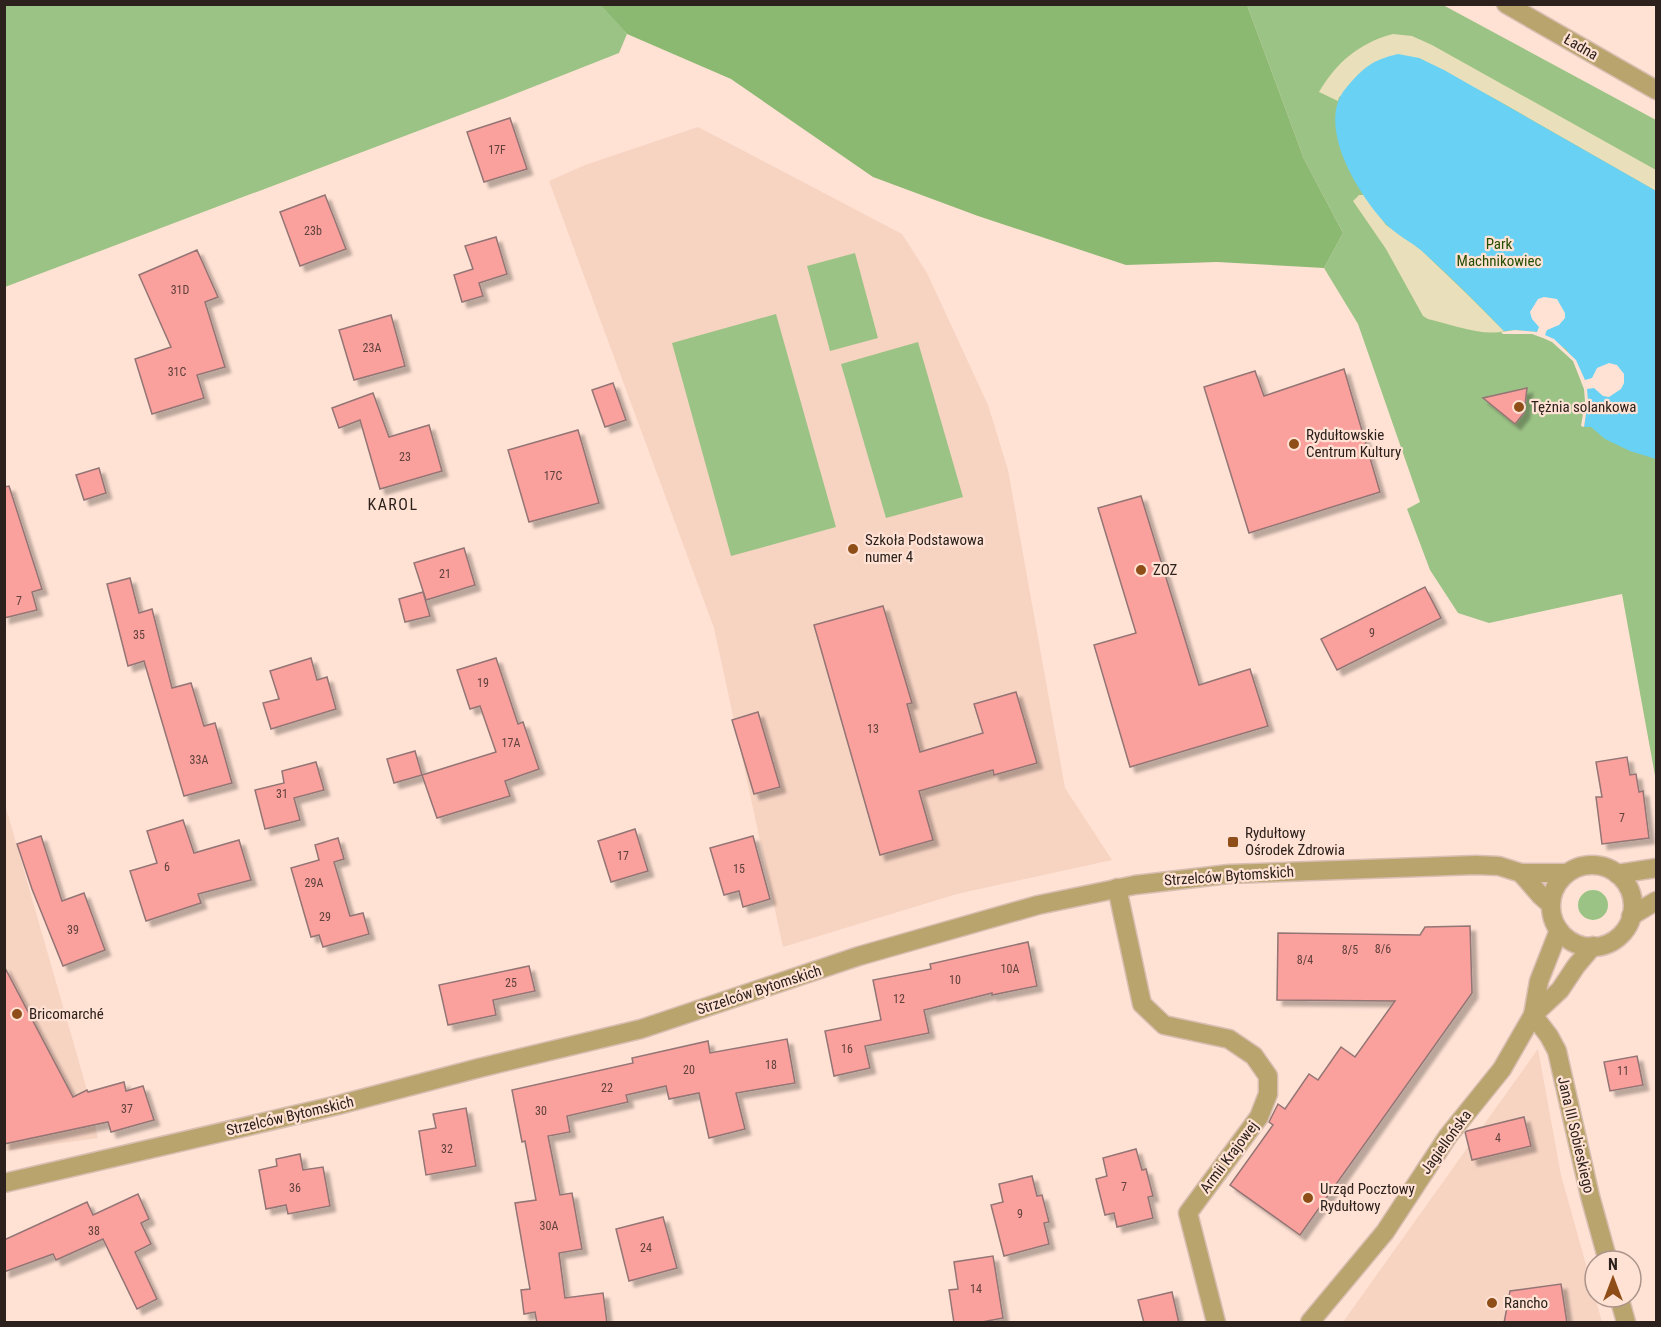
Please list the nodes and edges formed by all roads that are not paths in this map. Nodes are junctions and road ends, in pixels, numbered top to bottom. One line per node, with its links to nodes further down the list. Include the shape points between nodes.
1 (1506, 4): 2 (street, Ładna)
2 (1656, 90)
3 (1656, 868): 6 (street)
4 (1521, 873): 5 (street, Strzelców Bytomskich); 7 (street, Strzelców Bytomskich, via 1499,866 1476,865 1334,869 1229,874); 9 (street)
5 (1567, 873): 6 (street, via 1598,865); 9 (street, via 1558,883)
6 (1617, 874): 10 (street, via 1630,893)
7 (1117, 888): 14 (street, Strzelców Bytomskich, via 1038,905 859,956 641,1029); 16 (street, Armii Krajowej, via 1142,1004 1164,1025 1229,1039 1254,1056 1268,1076 1268,1094 1259,1117 1188,1213)
8 (1656, 901): 10 (street)
9 (1550, 904): 11 (street)
10 (1631, 916): 12 (street, via 1622,934)
11 (1559, 930): 12 (street, via 1573,942); 13 (street, via 1539,981)
12 (1593, 946): 13 (street, via 1560,990)
13 (1533, 1016): 15 (street, Jana III Sobieskiego, via 1549,1036 1560,1061); 17 (street, Jagiellońska, via 1502,1070 1448,1136 1385,1232)
14 (4, 1183)
15 (1605, 1249)
16 (1216, 1323)
17 (1310, 1323)

